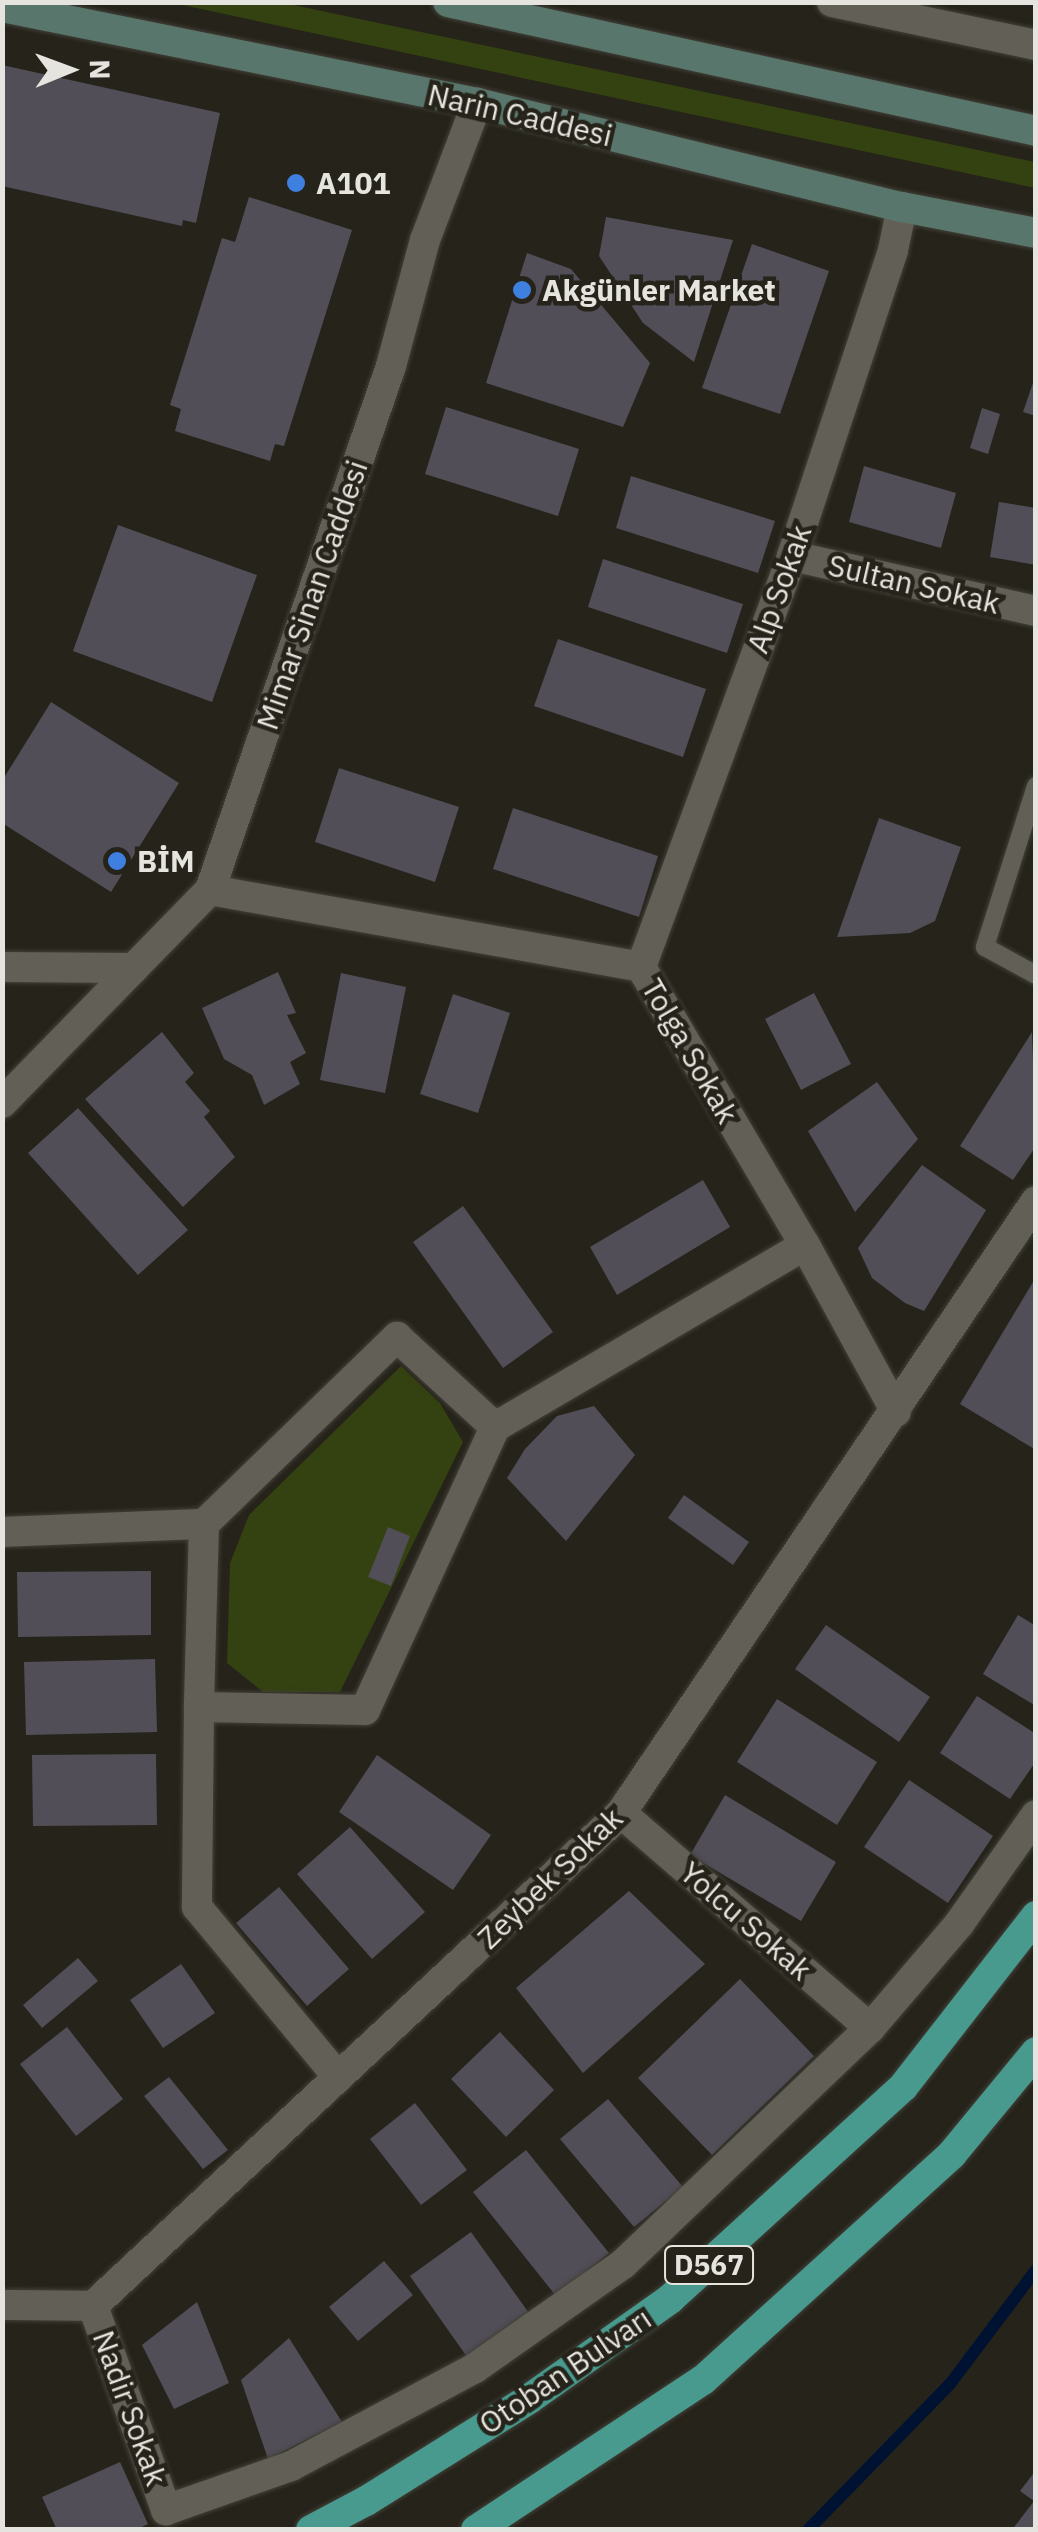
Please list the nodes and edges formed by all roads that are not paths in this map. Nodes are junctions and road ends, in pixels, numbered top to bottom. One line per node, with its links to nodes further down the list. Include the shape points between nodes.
1 (448, 2): 6 (main road)
2 (837, 3): 4 (street)
3 (2, 7): 5 (main road, Narin Caddesi)
4 (1036, 45)
5 (476, 102): 7 (main road, Narin Caddesi); 12 (street, Mimar Sinan Caddesi)
6 (1036, 130)
7 (902, 207): 8 (main road, Narin Caddesi); 9 (street, Alp Sokak)
8 (1036, 233)
9 (792, 556): 10 (street, Sultan Sokak); 14 (street, Alp Sokak)
10 (1036, 612)
11 (1036, 786): 16 (lane, via 985,947)
12 (210, 890): 14 (street, Tolga Sokak); 15 (street, Mimar Sinan Caddesi)
13 (2, 967): 15 (street)
14 (640, 967): 19 (street, Tolga Sokak)
15 (134, 968): 17 (street, Mimar Sinan Caddesi)
16 (1036, 975)
17 (2, 1103)
18 (1036, 1201): 20 (street, Zeybek Sokak)
19 (805, 1245): 20 (street, Tolga Sokak); 21 (street)
20 (896, 1412): 25 (street, Zeybek Sokak)
21 (495, 1427): 22 (street, via 396,1337); 24 (street, via 365,1710)
22 (204, 1524): 23 (street); 24 (street)
23 (2, 1532)
24 (199, 1707): 30 (street, via 197,1907)
25 (621, 1813): 28 (street, Yolcu Sokak); 30 (street, Zeybek Sokak)
26 (1036, 1815): 28 (street, via 959,1924)
27 (1036, 1916): 33 (highway, Otoban Bulvarı / D567, via 903,2087 670,2299 529,2400)
28 (870, 2028): 32 (street, Nadir Sokak, via 623,2264 475,2368 291,2466 166,2510)
29 (1036, 2052): 34 (highway, D567, via 952,2154 703,2380)
30 (338, 2078): 32 (street, Zeybek Sokak)
31 (2, 2305): 32 (street)
32 (93, 2306)
33 (311, 2530)
34 (476, 2530)

